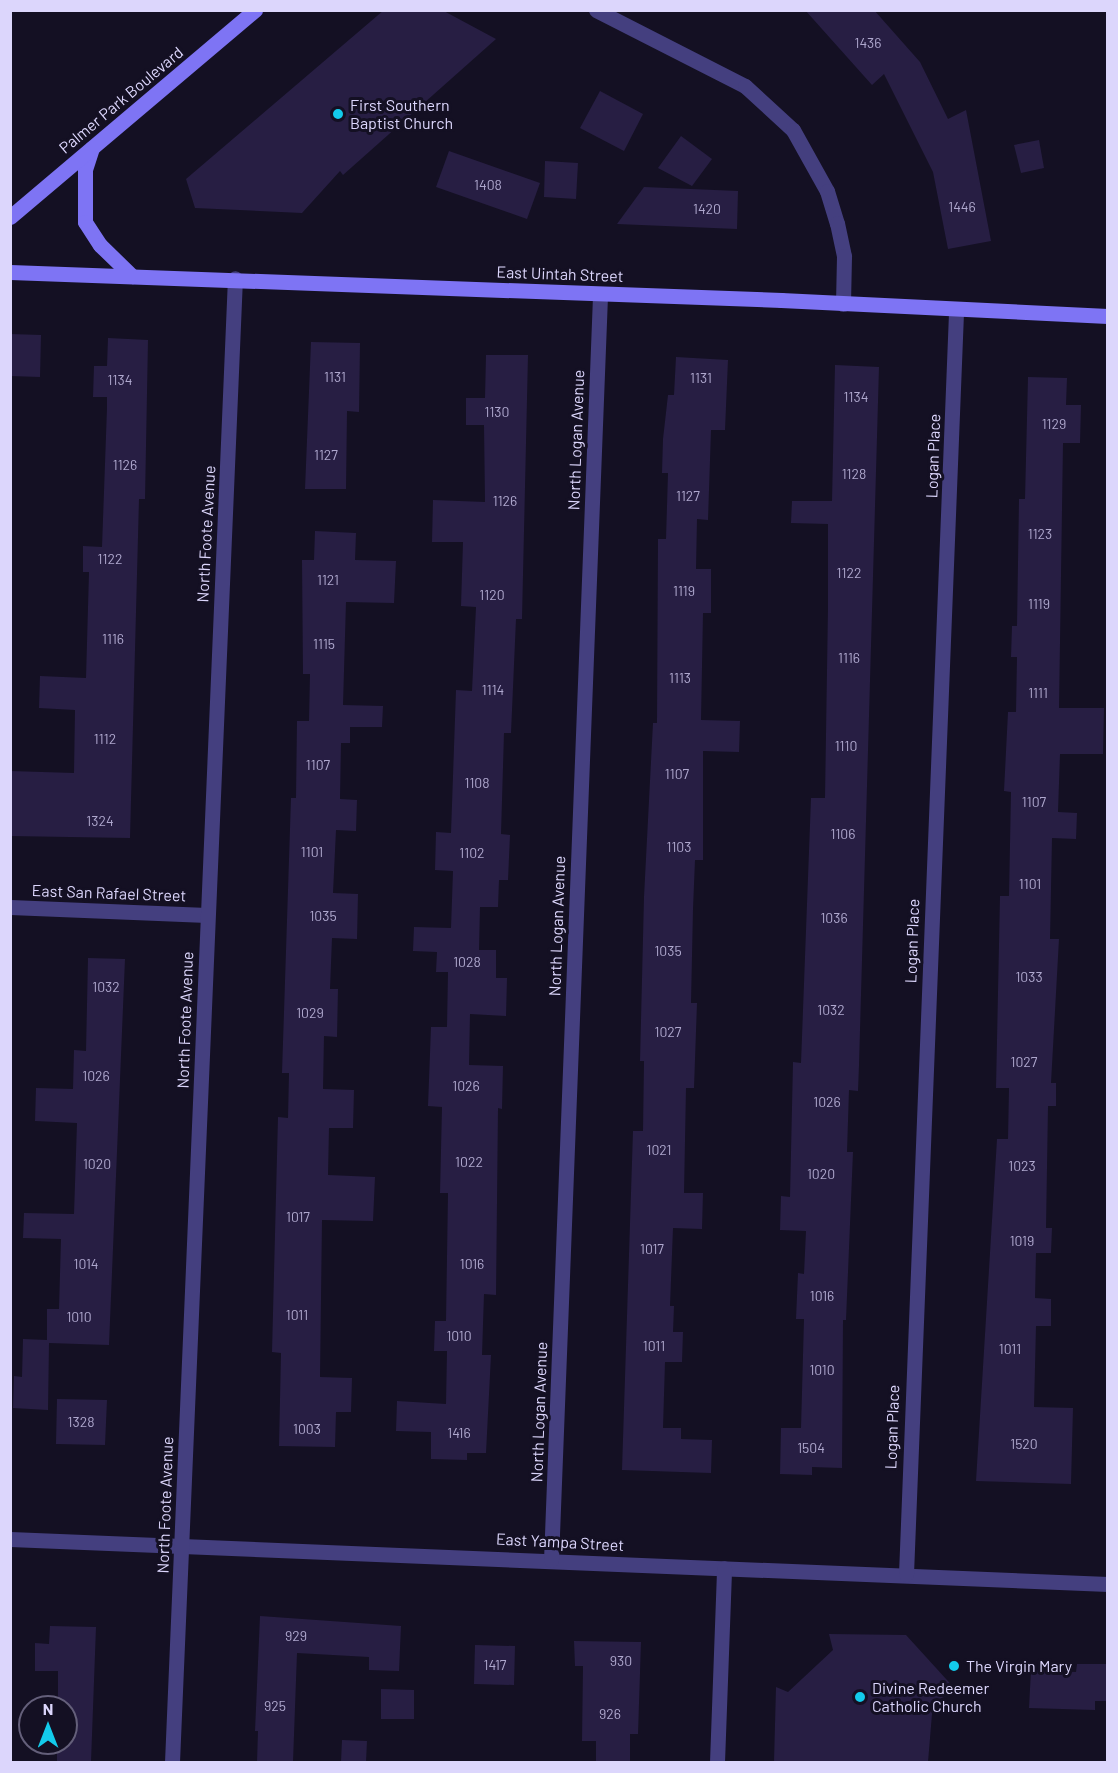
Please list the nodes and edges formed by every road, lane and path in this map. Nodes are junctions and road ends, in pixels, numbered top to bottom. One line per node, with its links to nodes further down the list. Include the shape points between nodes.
1 (255, 10): 3 (main road, Palmer Park Boulevard)
2 (596, 10): 9 (street, via 745,86 793,130 827,191 837,223 844,256)
3 (92, 147): 4 (main road, Palmer Park Boulevard); 6 (main road, via 85,169 84,222 100,245)
4 (10, 217)
5 (10, 272): 6 (main road, East Uintah Street)
6 (132, 276): 7 (main road, East Uintah Street)
7 (235, 278): 8 (main road, East Uintah Street); 13 (street, North Foote Avenue)
8 (600, 294): 9 (main road, East Uintah Street); 16 (street, North Logan Avenue)
9 (843, 304): 10 (main road, East Uintah Street)
10 (956, 310): 11 (main road, East Uintah Street); 18 (street, Logan Place)
11 (1107, 316)
12 (10, 907): 13 (street, East San Rafael Street)
13 (207, 915): 15 (street, North Foote Avenue)
14 (10, 1539): 15 (street, East Yampa Street)
15 (181, 1545): 16 (street, East Yampa Street); 20 (street, North Foote Avenue)
16 (551, 1560): 17 (street, East Yampa Street)
17 (724, 1568): 18 (street, East Yampa Street); 21 (street)
18 (906, 1574): 19 (street, East Yampa Street)
19 (1107, 1584)
20 (172, 1762)
21 (717, 1762)

